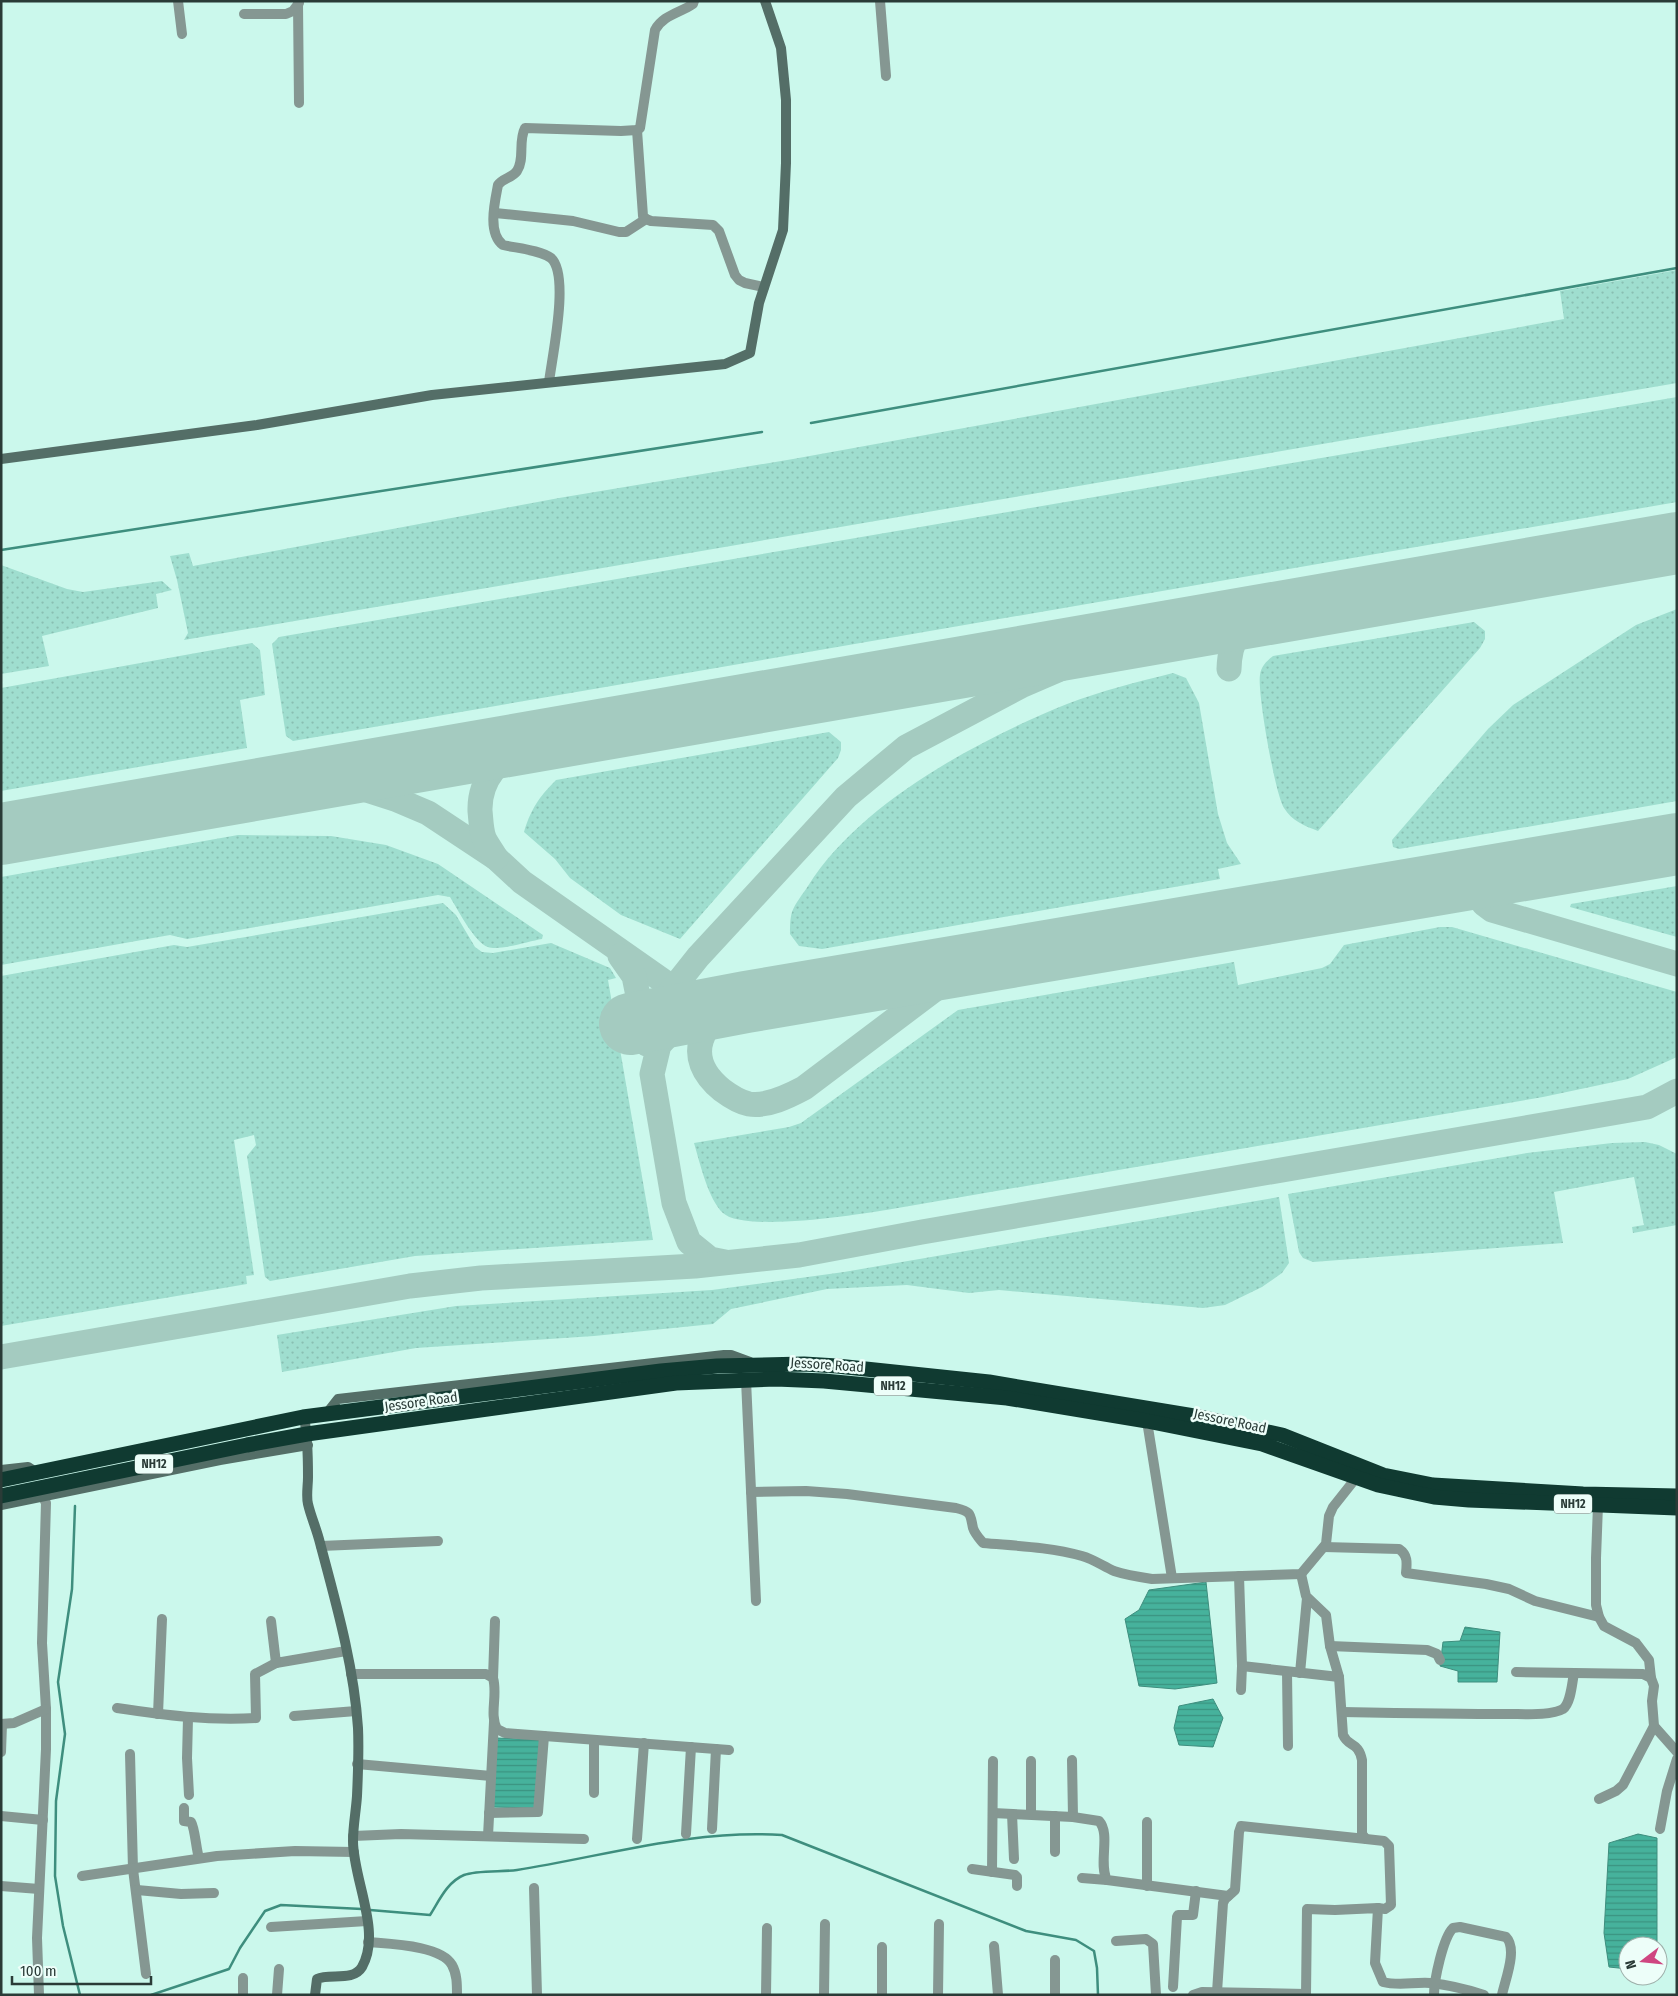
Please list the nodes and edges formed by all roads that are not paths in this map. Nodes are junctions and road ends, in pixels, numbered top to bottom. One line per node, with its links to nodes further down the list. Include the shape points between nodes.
1 (178, 1): 7 (street)
2 (694, 1): 10 (street, via 686,9 664,18 655,30 642,125)
3 (765, 1): 13 (street, via 781,48 786,100 786,163 784,230)
4 (880, 1): 8 (street)
5 (300, 2): 6 (street, via 286,14); 9 (street)
6 (244, 14)
7 (182, 34)
8 (886, 76)
9 (299, 103)
10 (637, 130): 11 (street, via 525,128 519,167 516,173 498,184); 12 (street, via 641,210)
11 (495, 213): 12 (street, via 573,221 619,232 626,232); 14 (street, via 494,227 499,242 544,253 558,270 558,311)
12 (646, 219): 13 (street, via 713,225 739,280)
13 (764, 287): 14 (street, via 750,353 725,364)
14 (549, 382): 15 (street, via 432,395 258,425)
15 (1, 459)
16 (746, 1380): 18 (highway, Jessore Road / NH12, via 824,1380 1007,1398); 19 (highway, Jessore Road / NH12, via 676,1383); 24 (street)
17 (304, 1417): 19 (street); 21 (highway, NH12); 27 (highway, NH12, via 661,1371 804,1364 989,1382 1200,1417 1282,1435 1383,1475 1433,1485)
18 (1147, 1421): 22 (highway, Jessore Road / NH12, via 1262,1444); 36 (street)
19 (307, 1439): 25 (highway, Jessore Road / NH12, via 247,1445); 32 (street, via 308,1503)
20 (1, 1470): 21 (street, via 28,1467)
21 (37, 1473): 23 (highway, NH12)
22 (1356, 1478): 29 (highway, Jessore Road / NH12, via 1434,1497); 33 (street, via 1333,1507)
23 (1, 1480)
24 (751, 1492): 36 (street, via 847,1494 956,1508 967,1511 976,1535 983,1543 1065,1552 1134,1576); 38 (street)
25 (40, 1493): 26 (highway, Jessore Road / NH12); 28 (street); 58 (street, via 46,1503 42,1643)
26 (1, 1496)
27 (1677, 1496)
28 (1, 1505)
29 (1598, 1505): 30 (highway, Jessore Road / NH12); 39 (street, via 1596,1605)
30 (1677, 1508)
31 (438, 1541): 32 (street)
32 (321, 1546): 44 (street)
33 (1324, 1547): 34 (street); 39 (street, via 1399,1549 1407,1559 1406,1573 1509,1588 1535,1601)
34 (1301, 1574): 35 (street); 37 (street)
35 (1239, 1576): 36 (street); 47 (street)
36 (1172, 1578)
37 (1307, 1598): 43 (street, via 1326,1615); 50 (street)
38 (756, 1601)
39 (1599, 1617): 55 (street, via 1604,1626 1636,1642 1644,1651 1649,1660)
40 (162, 1619): 61 (street)
41 (271, 1621): 46 (street)
42 (495, 1621): 54 (street)
43 (1330, 1646): 45 (street, via 1422,1649 1437,1654); 53 (street)
44 (346, 1651): 46 (street); 52 (street)
45 (1440, 1660)
46 (276, 1663): 63 (street, via 255,1674 256,1718)
47 (1242, 1666): 48 (street); 56 (street)
48 (1287, 1672): 50 (street); 70 (street)
49 (1516, 1672): 51 (street)
50 (1300, 1673): 53 (street)
51 (1574, 1673): 55 (street, via 1643,1674); 60 (street, via 1564,1708 1543,1713)
52 (351, 1674): 54 (street, via 486,1674); 59 (street)
53 (1339, 1676): 60 (street)
54 (493, 1678): 64 (street, via 496,1686)
55 (1651, 1678): 66 (street)
56 (1241, 1690)
57 (117, 1708): 61 (street)
58 (46, 1709): 65 (street); 94 (street)
59 (356, 1711): 62 (street); 81 (street)
60 (1342, 1712): 103 (street, via 1344,1739 1357,1746 1362,1760 1361,1828)
61 (158, 1714): 63 (street)
62 (294, 1716)
63 (188, 1718): 84 (street)
64 (494, 1722): 67 (street, via 497,1730); 82 (street)
65 (2, 1724): 74 (street)
66 (1654, 1726): 75 (street); 85 (street, via 1623,1785)
67 (544, 1736): 68 (street); 87 (street, via 538,1812)
68 (594, 1740): 69 (street); 83 (street)
69 (644, 1744): 71 (street); 101 (street)
70 (1288, 1746)
71 (691, 1747): 72 (street); 98 (street)
72 (716, 1749): 73 (street); 96 (street)
73 (729, 1750)
74 (1, 1752)
75 (1677, 1752)
76 (130, 1754): 108 (street)
77 (1677, 1759): 97 (street)
78 (1072, 1760): 93 (street)
79 (993, 1761): 88 (street)
80 (1031, 1761): 90 (street)
81 (357, 1764): 82 (street); 99 (street)
82 (491, 1776): 87 (street)
83 (594, 1793)
84 (189, 1795)
85 (1599, 1799)
86 (184, 1808): 106 (street, via 184,1821 194,1824)
87 (489, 1813): 100 (street)
88 (993, 1813): 89 (street); 110 (street)
89 (1012, 1814): 90 (street); 107 (street)
90 (1031, 1814): 92 (street)
91 (1, 1816): 94 (street)
92 (1055, 1816): 93 (street); 105 (street)
93 (1073, 1817): 113 (street, via 1101,1823)
94 (43, 1820): 118 (street)
95 (1147, 1822): 116 (street)
96 (712, 1829)
97 (1660, 1829)
98 (686, 1834)
99 (353, 1836): 100 (street); 104 (street)
100 (488, 1836): 102 (street)
101 (637, 1838)
102 (584, 1839)
103 (1366, 1839): 122 (street, via 1242,1826 1236,1886); 123 (street, via 1384,1841 1390,1846 1391,1905 1385,1909)
104 (354, 1852): 106 (street, via 295,1851); 124 (street)
105 (1055, 1852)
106 (198, 1858): 108 (street)
107 (1014, 1859)
108 (133, 1869): 111 (street); 119 (street)
109 (972, 1870): 110 (street)
110 (992, 1872): 115 (street, via 1015,1874)
111 (82, 1876)
112 (1082, 1878): 113 (street)
113 (1107, 1880): 116 (street)
114 (1, 1886): 118 (street)
115 (1017, 1886)
116 (1147, 1886): 120 (street)
117 (534, 1888): 146 (street)
118 (40, 1889): 141 (street, via 37,1938)
119 (136, 1890): 121 (street); 135 (street)
120 (1196, 1891): 122 (street); 137 (street, via 1193,1915 1177,1917)
121 (214, 1893)
122 (1228, 1896): 139 (street, via 1222,1903)
123 (1378, 1908): 138 (street, via 1375,1963 1383,1982); 140 (street, via 1307,1909)
124 (367, 1918): 127 (street); 130 (street)
125 (825, 1924): 148 (street)
126 (939, 1924): 150 (street)
127 (271, 1927)
128 (767, 1928): 147 (street)
129 (1116, 1941): 153 (street, via 1146,1939 1153,1944)
130 (368, 1942): 144 (street, via 366,1957 358,1972 317,1979); 145 (street, via 427,1949 448,1958 456,1976)
131 (994, 1946): 151 (street)
132 (882, 1947): 149 (street)
133 (1055, 1960): 152 (street)
134 (279, 1970): 143 (street)
135 (146, 1974)
136 (243, 1978): 142 (street)
137 (1173, 1987)
138 (1434, 1989): 155 (street, via 1456,1986); 156 (street, via 1447,1937 1453,1928 1460,1927 1506,1937 1510,1941 1511,1954)
139 (1217, 1992): 140 (street); 154 (street)
140 (1306, 1994)
141 (39, 1995)
142 (243, 1995)
143 (277, 1995)
144 (315, 1995)
145 (457, 1995)
146 (537, 1995)
147 (766, 1995)
148 (824, 1995)
149 (882, 1995)
150 (938, 1995)
151 (998, 1995)
152 (1055, 1995)
153 (1156, 1995)
154 (1193, 1995)
155 (1484, 1995)
156 (1502, 1995)

